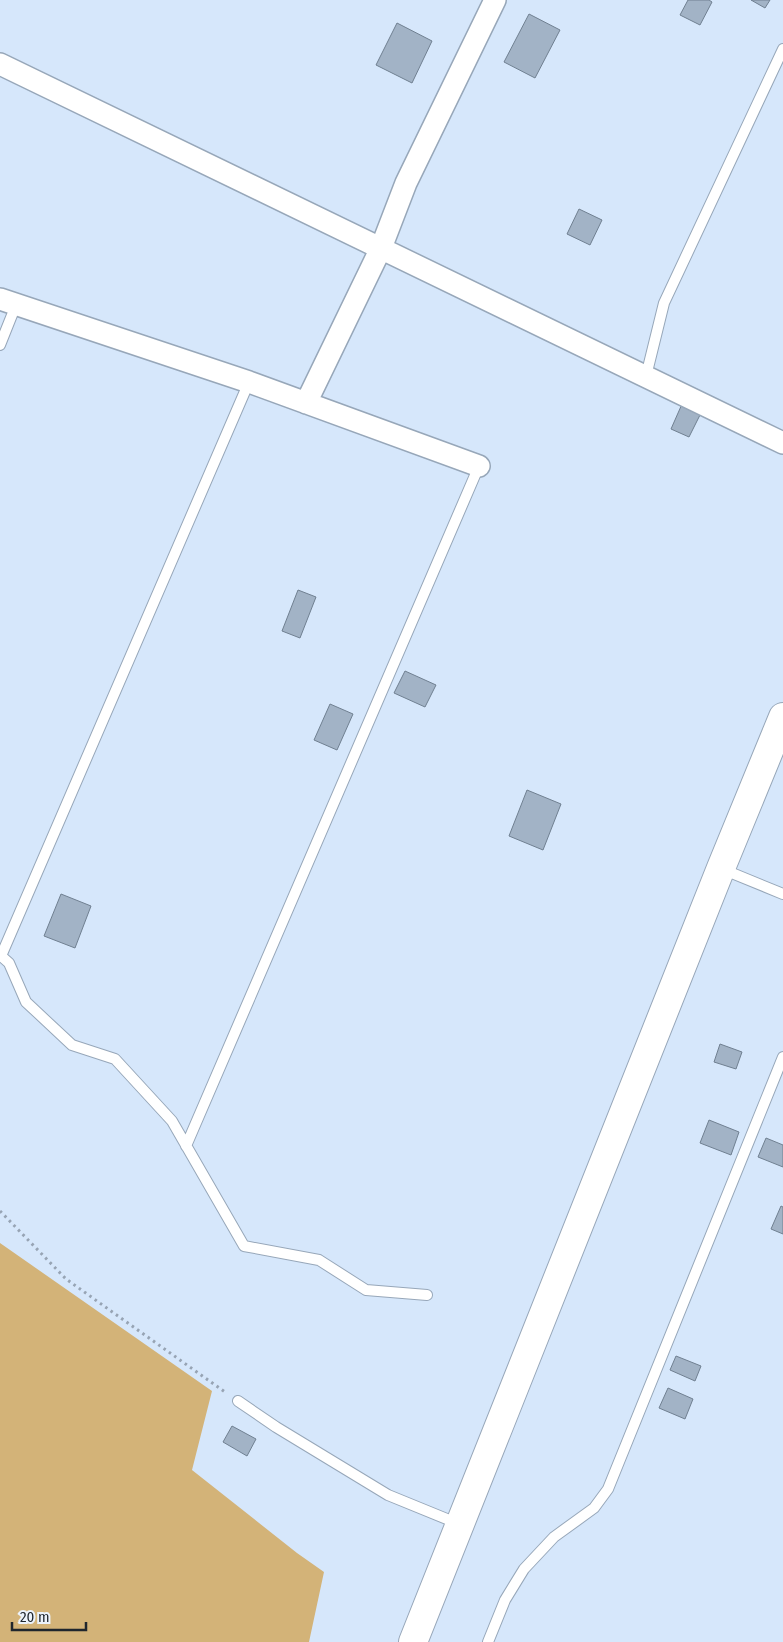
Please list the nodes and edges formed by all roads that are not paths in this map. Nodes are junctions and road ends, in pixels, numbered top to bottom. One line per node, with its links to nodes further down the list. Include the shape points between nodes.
1 (495, 0): 4 (street, via 406,183)
2 (783, 49): 7 (lane, via 664,303)
3 (0, 64): 4 (street)
4 (381, 248): 7 (street); 9 (street)
5 (8, 302): 6 (lane); 8 (street)
6 (0, 345)
7 (646, 376): 10 (street)
8 (249, 382): 9 (street); 15 (lane)
9 (306, 403): 11 (street)
10 (783, 443)
11 (479, 466): 17 (lane)
12 (783, 717): 13 (street)
13 (721, 868): 14 (lane); 20 (street)
14 (783, 894)
15 (1, 956): 17 (lane, via 9,963 26,1002 72,1045 115,1059 172,1121)
16 (783, 1057): 22 (lane, via 608,1489 594,1508 554,1537 524,1570 505,1600)
17 (186, 1146): 18 (lane, via 244,1246 319,1260 366,1290)
18 (427, 1295)
19 (238, 1401): 20 (lane, via 388,1495)
20 (460, 1525): 21 (street)
21 (413, 1642)
22 (488, 1642)

